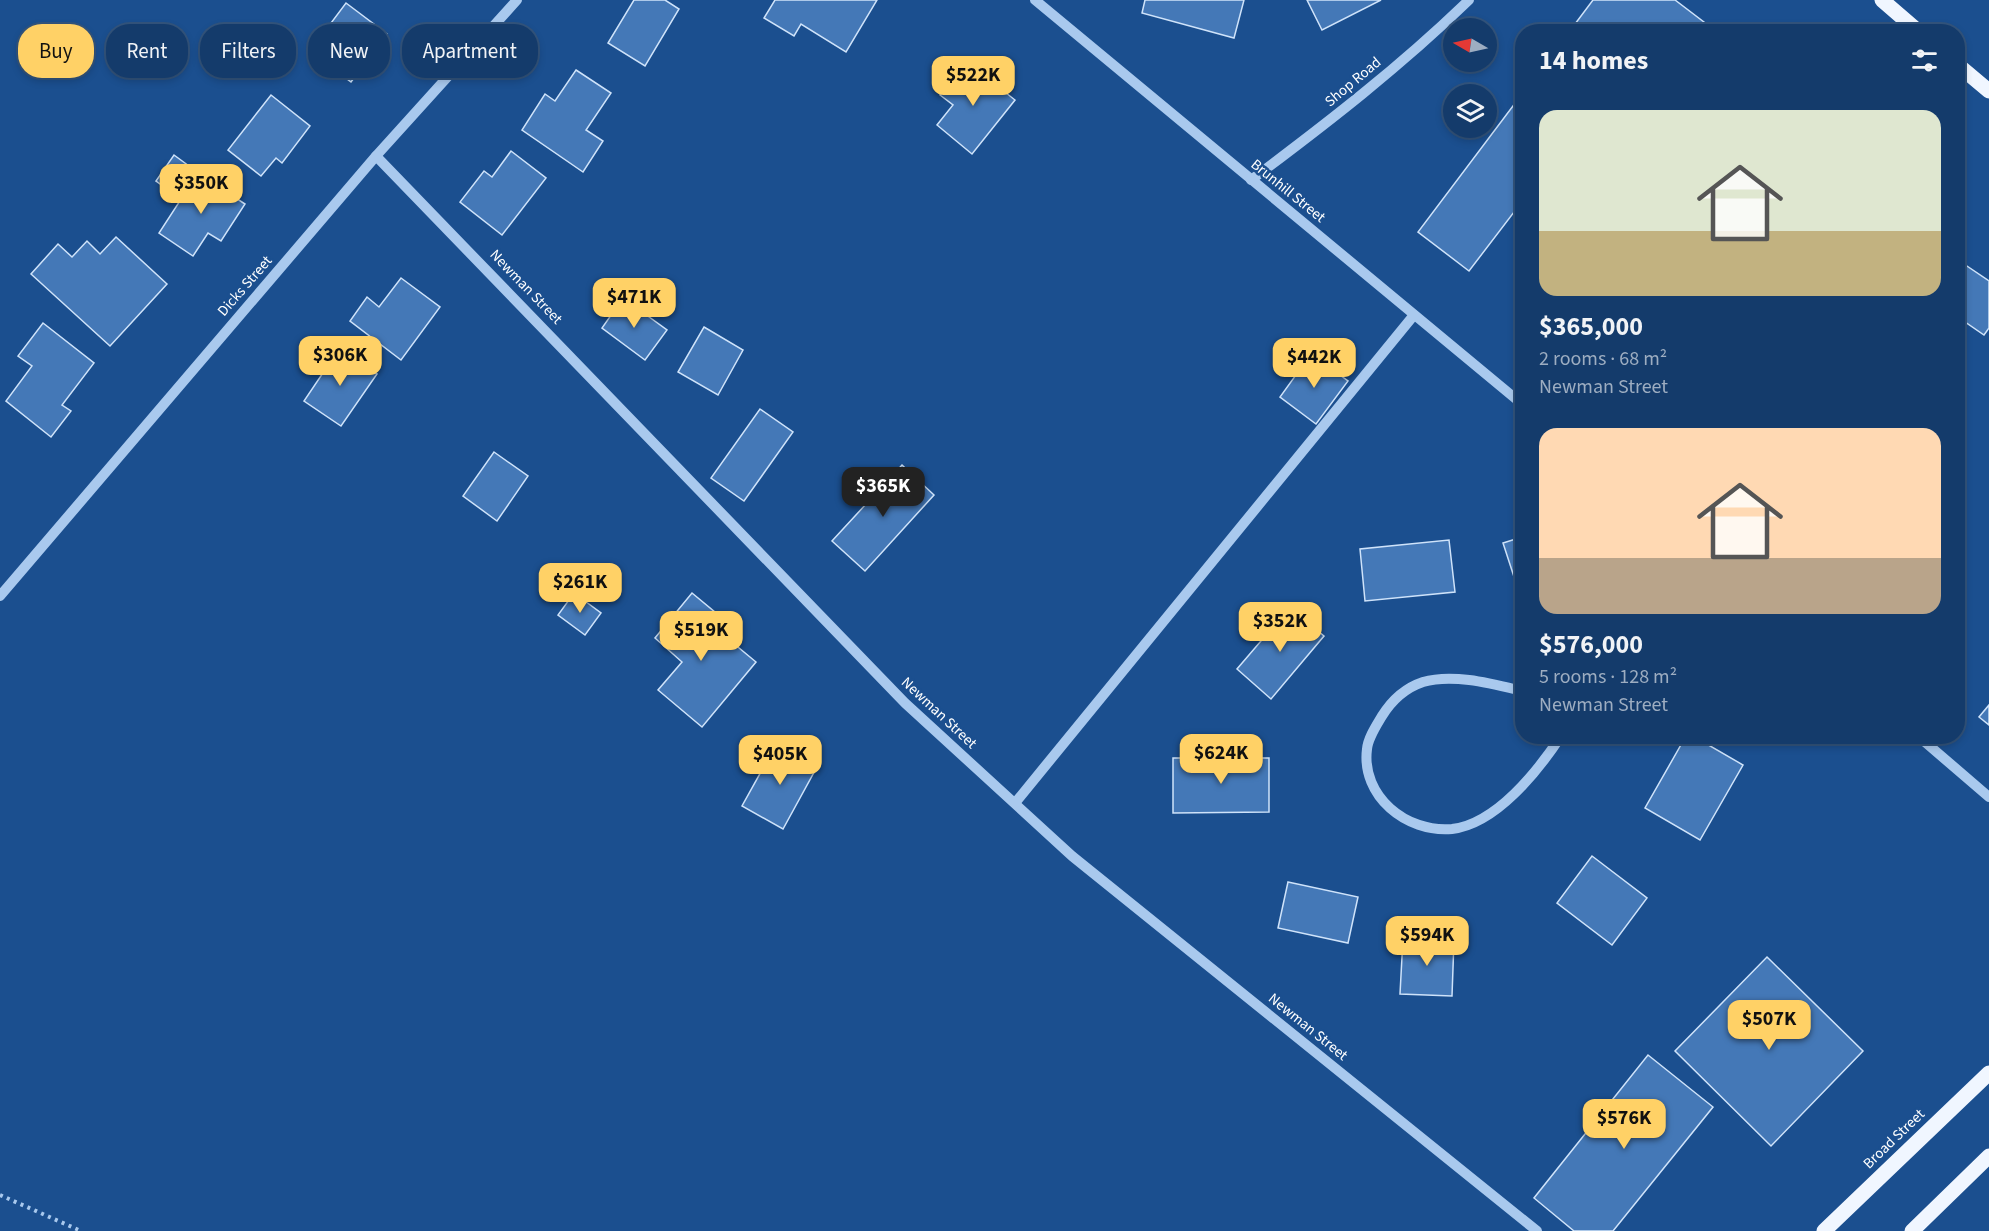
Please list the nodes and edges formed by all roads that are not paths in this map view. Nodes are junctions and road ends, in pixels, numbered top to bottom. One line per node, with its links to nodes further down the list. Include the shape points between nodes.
1 (517, 0): 8 (street, Dicks Street)
2 (1035, 0): 9 (street, Brunhill Street)
3 (1469, 0): 9 (street, Shop Road, via 1431,37)
4 (1882, 0): 5 (main road)
5 (1910, 24)
6 (1965, 70): 7 (main road)
7 (1989, 91)
8 (376, 156): 12 (street, Dicks Street); 17 (street, Newman Street, via 904,703)
9 (1251, 180): 10 (street, Brunhill Street)
10 (1414, 315): 11 (street, Brunhill Street); 17 (street)
11 (1515, 399)
12 (0, 596)
13 (1515, 690): 14 (street, via 1454,680 1424,681 1402,691 1387,708 1367,748 1367,775 1376,793 1391,811 1419,825 1452,829 1481,818 1513,796)
14 (1555, 744)
15 (1927, 744): 16 (street)
16 (1989, 797)
17 (1015, 804): 20 (street, Newman Street, via 1072,856)
18 (1989, 1072): 21 (main road, Broad Street)
19 (1989, 1156): 22 (main road)
20 (1537, 1231)
21 (1824, 1231)
22 (1912, 1231)

